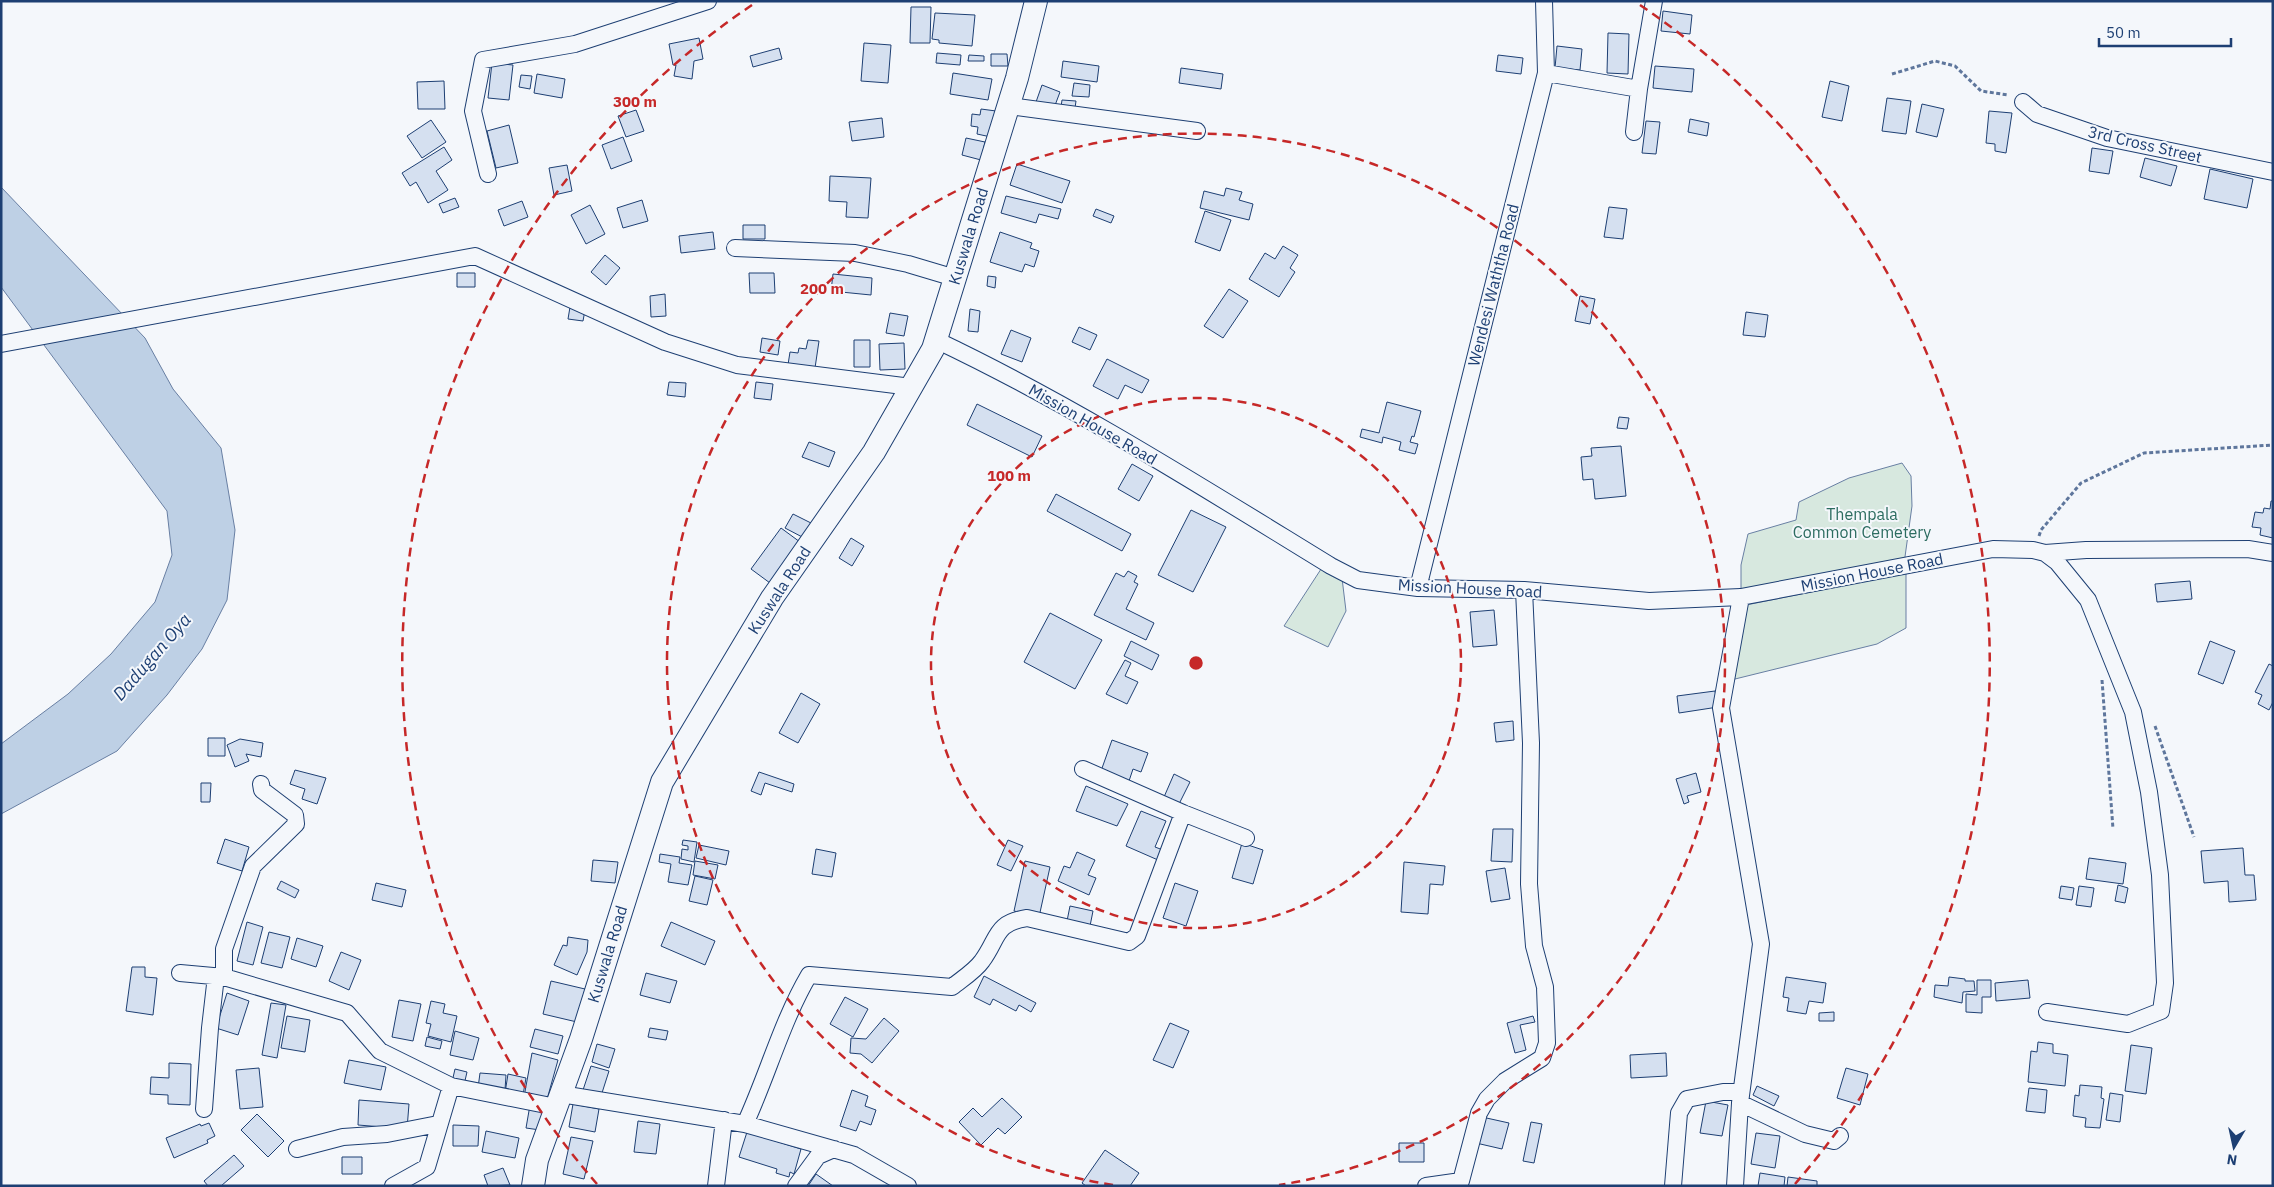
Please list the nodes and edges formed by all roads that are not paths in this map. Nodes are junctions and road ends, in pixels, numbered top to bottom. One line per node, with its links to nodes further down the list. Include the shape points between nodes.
1 (708, 1): 12 (street, via 575,44 483,60 472,111)
2 (1036, 1): 8 (street, Kuswala Road)
3 (1544, 1): 5 (street, Wendesi Waththa Road)
4 (1654, 1): 6 (street)
5 (1546, 74): 6 (street); 20 (street, Wendesi Waththa Road)
6 (1639, 89): 10 (street)
7 (2023, 102): 11 (street, 3rd Cross Street, via 2037,114 2106,138)
8 (1009, 106): 9 (street); 14 (street, Kuswala Road)
9 (1197, 131)
10 (1634, 132)
11 (2273, 172)
12 (488, 174)
13 (735, 248): 14 (street, via 855,253)
14 (955, 278): 15 (street, Kuswala Road)
15 (936, 340): 17 (street, Kuswala Road); 20 (street, Mission House Road, via 981,361 1119,437 1358,580)
16 (1, 344): 17 (street, via 475,256 665,342 737,365)
17 (911, 387): 32 (street, Kuswala Road, via 874,452 772,598 662,782 581,1038)
18 (2039, 552): 19 (street, Mission House Road, via 2248,549); 22 (street, Mission House Road, via 1993,549); 29 (street, via 2057,562 2088,600 2133,712 2149,792 2160,875 2165,983 2161,1011 2128,1024)
19 (2273, 553)
20 (1418, 588): 21 (street, Mission House Road)
21 (1524, 590): 22 (street, Mission House Road, via 1649,601); 45 (street, via 1531,743 1529,884 1534,946 1545,987 1548,1043 1542,1058 1505,1081 1483,1106 1461,1181)
22 (1741, 597): 31 (street, via 1722,708 1761,944)
23 (1083, 769): 25 (street)
24 (261, 784): 28 (street, via 262,790 295,815 296,824 253,866 224,949)
25 (1183, 813): 26 (street); 36 (street, via 1136,936 1129,942 1027,918 1011,921 1000,931 981,963 952,987 809,975 792,1003)
26 (1246, 838)
27 (180, 973): 28 (street)
28 (220, 976): 30 (street, via 347,1013 380,1051); 33 (street, via 210,1028)
29 (2047, 1012)
30 (451, 1086): 32 (street); 35 (street)
31 (1741, 1097): 37 (street, via 1805,1134 1834,1141); 46 (street, via 1723,1092 1688,1099 1679,1113); 47 (street)
32 (558, 1100): 34 (street); 41 (street, Kuswala Road, via 537,1160)
33 (204, 1109)
34 (724, 1120): 36 (street); 42 (street)
35 (438, 1124): 38 (street, via 386,1134 343,1137); 40 (street, via 426,1167)
36 (745, 1124): 39 (street)
37 (1840, 1136)
38 (297, 1148)
39 (834, 1149): 43 (street, via 818,1156); 44 (street, via 854,1155)
40 (393, 1186)
41 (533, 1186)
42 (716, 1186)
43 (796, 1186)
44 (908, 1186)
45 (1426, 1186)
46 (1673, 1186)
47 (1736, 1186)

